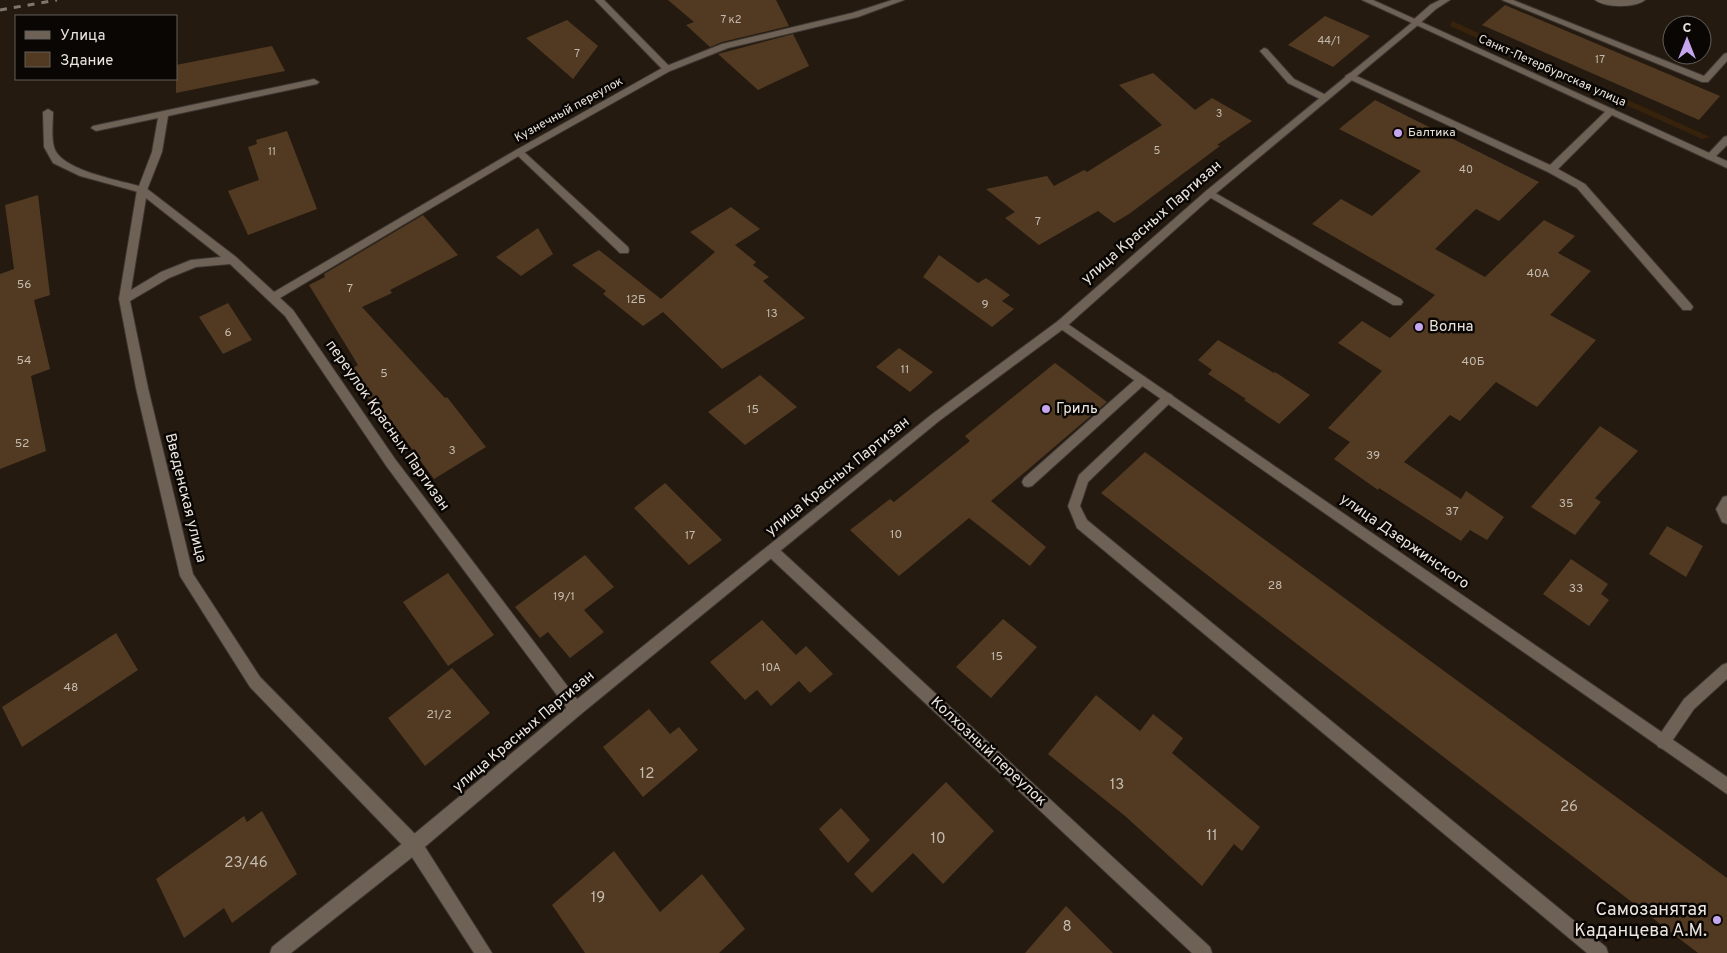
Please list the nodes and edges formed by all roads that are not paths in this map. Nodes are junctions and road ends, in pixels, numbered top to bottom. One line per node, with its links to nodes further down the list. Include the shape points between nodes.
1 (599, 0): 11 (street)
2 (900, 0): 11 (street, Кузнечный переулок, via 855,15 725,46)
3 (1366, 0): 8 (street, Санкт-Петербургская улица)
4 (1446, 0): 8 (street, улица Красных Партизан)
5 (1506, 0): 10 (street, via 1704,80)
6 (1599, 0): 7 (street, via 1615,4)
7 (1641, 0)
8 (1415, 23): 12 (street, улица Красных Партизан); 16 (street, Санкт-Петербургская улица)
9 (1264, 51): 14 (street, via 1291,81)
10 (1727, 56)
11 (667, 70): 20 (street, Кузнечный переулок)
12 (1350, 76): 14 (street, улица Красных Партизан); 23 (street)
13 (314, 82): 17 (street)
14 (1325, 98): 25 (street, улица Красных Партизан)
15 (48, 112): 24 (street, via 48,147 56,161 84,174)
16 (1611, 112): 21 (street, Санкт-Петербургская улица); 23 (street)
17 (164, 114): 18 (street); 24 (street, Введенская улица, via 157,152)
18 (96, 128)
19 (1727, 139): 21 (street)
20 (519, 152): 26 (street); 28 (street, Кузнечный переулок)
21 (1710, 157): 22 (street, Санкт-Петербургская улица)
22 (1727, 165)
23 (1551, 170): 31 (street, via 1581,186)
24 (142, 190): 27 (street, переулок Красных Партизан); 29 (street, Введенская улица)
25 (1210, 192): 30 (street); 32 (street, улица Красных Партизан)
26 (624, 250)
27 (232, 260): 28 (street, переулок Красных Партизан); 29 (street, via 195,263 165,275)
28 (274, 297): 40 (street, переулок Красных Партизан, via 289,313 391,463)
29 (124, 299): 43 (street, Введенская улица, via 187,576 254,682)
30 (1397, 302)
31 (1687, 307)
32 (1062, 324): 33 (street, улица Дзержинского); 38 (street, улица Красных Партизан, via 935,418)
33 (1142, 380): 34 (street, улица Дзержинского); 35 (street)
34 (1168, 398): 41 (street, улица Дзержинского); 47 (street, via 1083,479 1074,506 1082,524)
35 (1028, 482)
36 (1727, 501): 37 (street, via 1722,509)
37 (1727, 518)
38 (772, 552): 40 (street, улица Красных Партизан); 46 (street, Колхозный переулок)
39 (1727, 670): 41 (street, via 1689,704)
40 (576, 709): 43 (street, улица Красных Партизан)
41 (1663, 742): 42 (street, улица Дзержинского)
42 (1727, 786)
43 (414, 845): 44 (street, улица Красных Партизан); 45 (street, Введенская улица)
44 (278, 953)
45 (484, 953)
46 (1204, 953)
47 (1600, 953)

